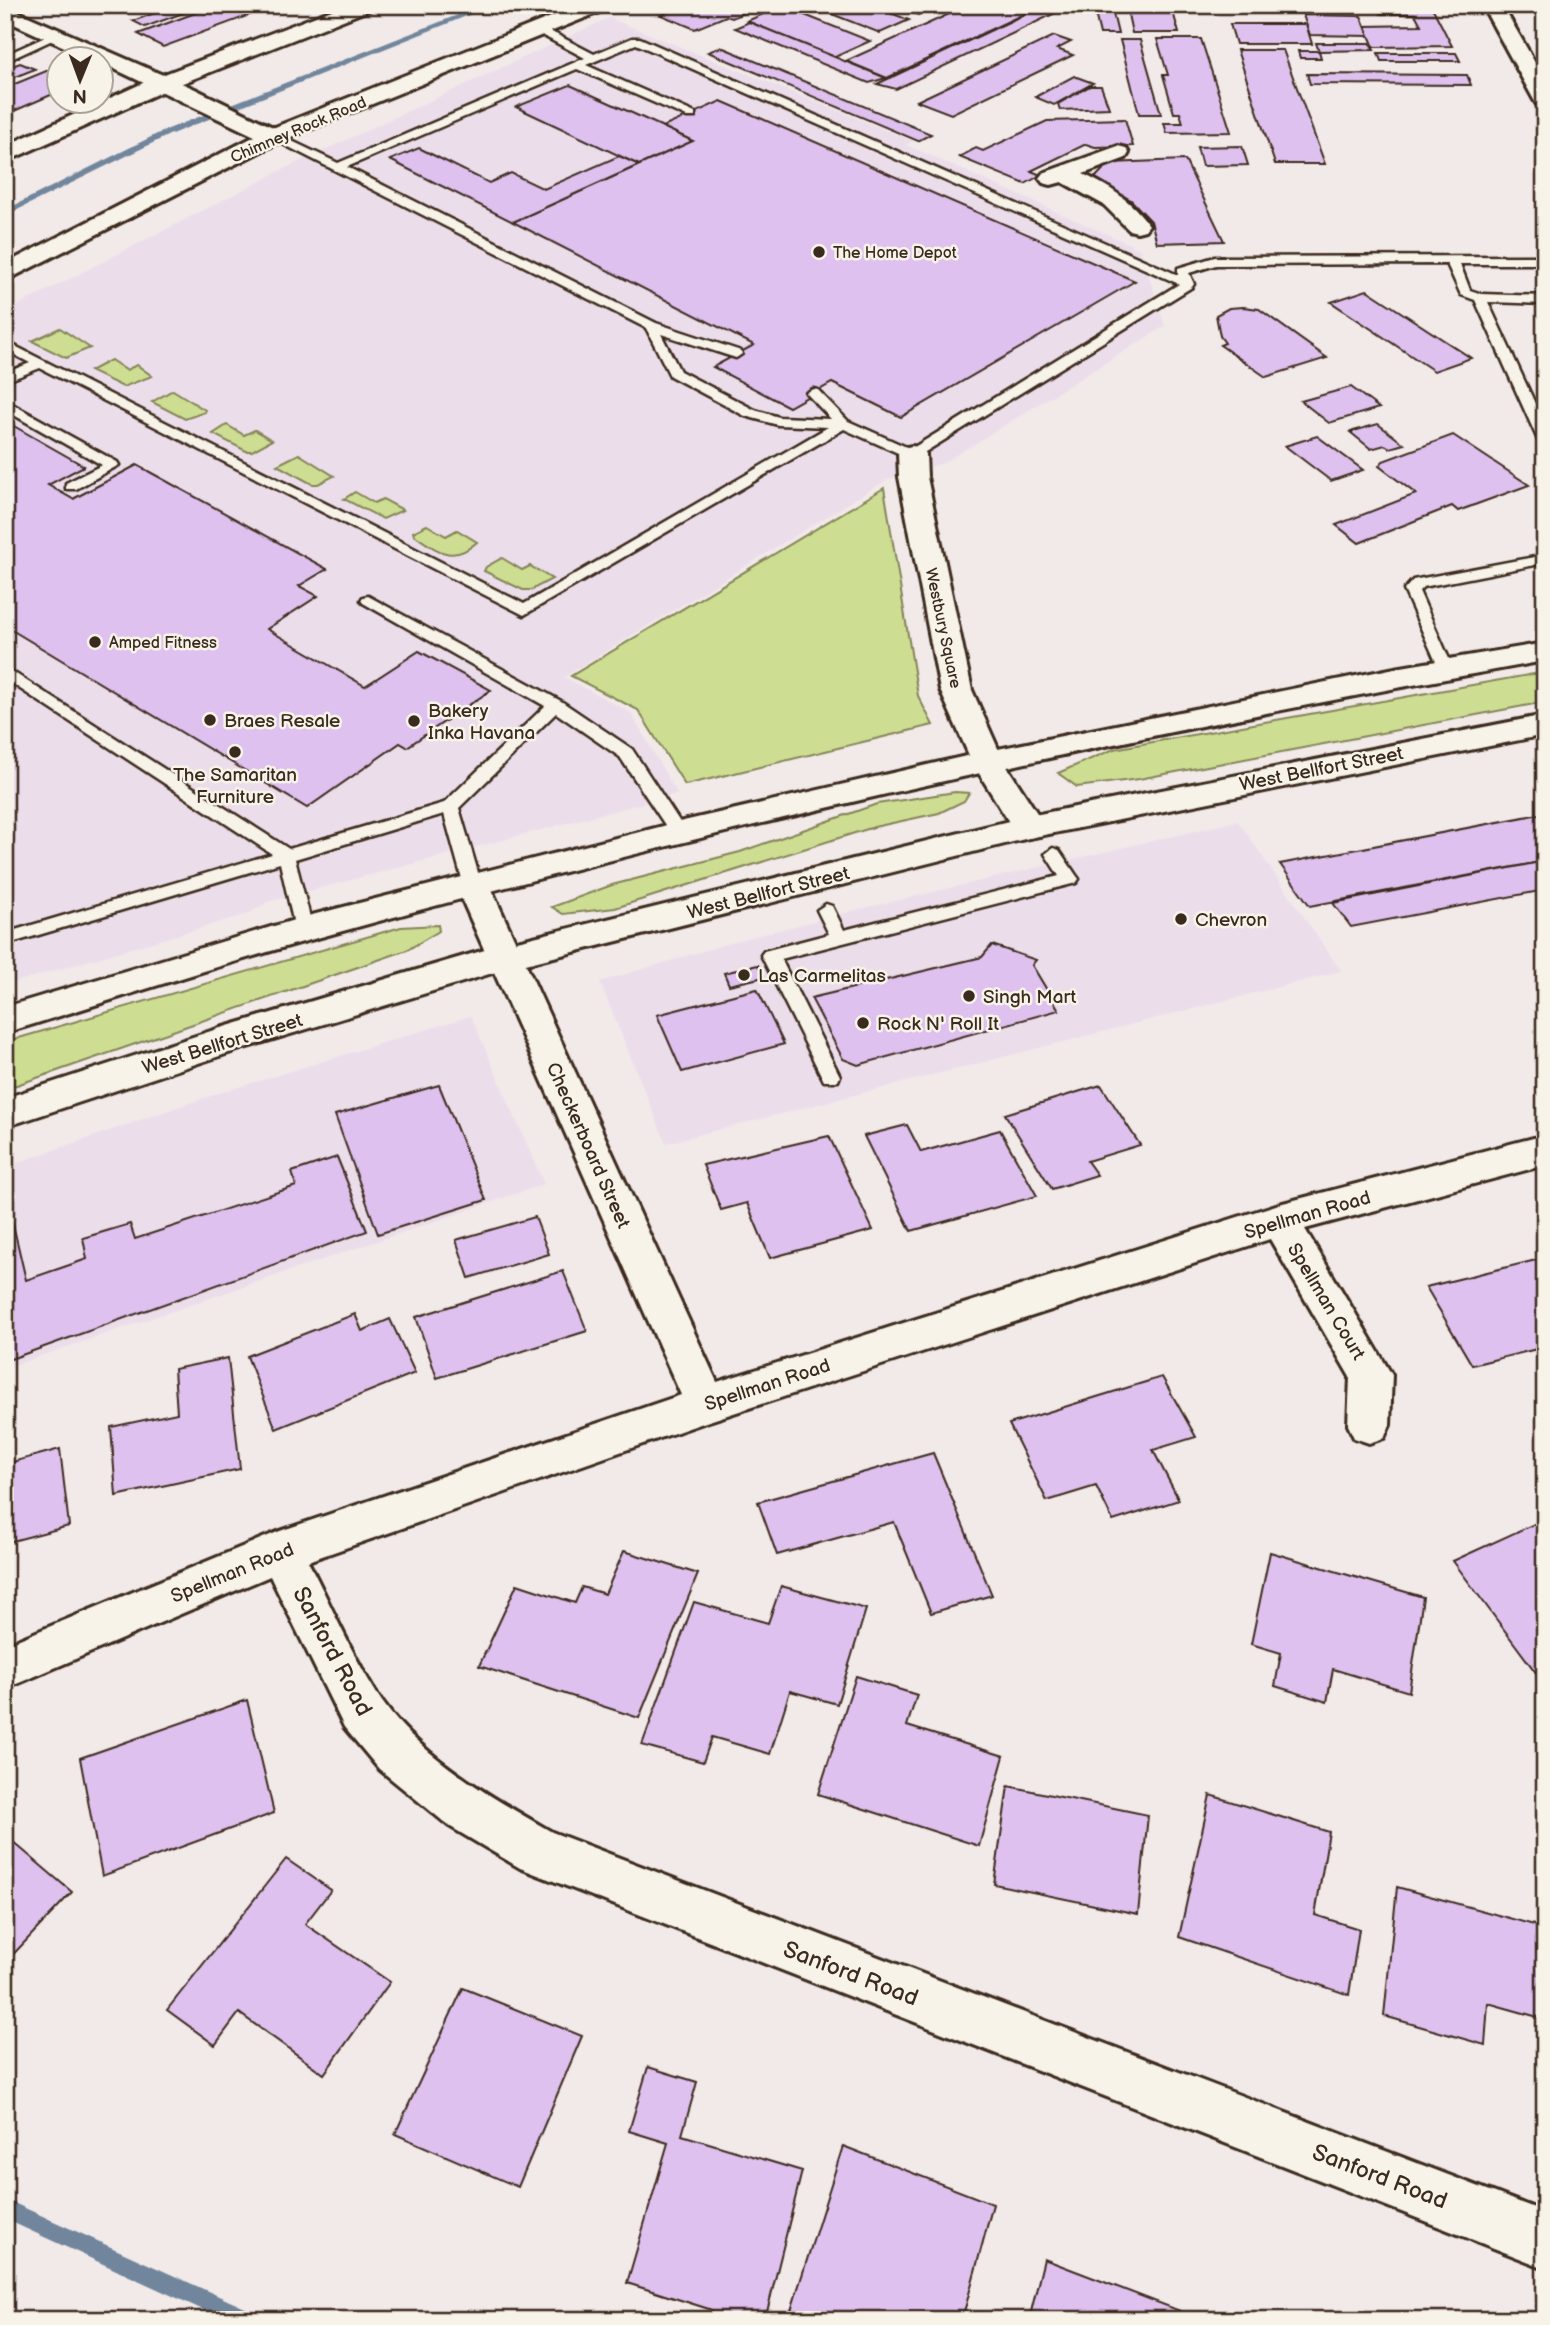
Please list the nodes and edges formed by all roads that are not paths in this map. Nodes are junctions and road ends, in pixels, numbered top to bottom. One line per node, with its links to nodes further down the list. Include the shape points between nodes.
1 (364, 5): 10 (street)
2 (600, 5): 5 (street, Chimney Rock Road)
3 (1492, 5): 11 (street)
4 (5, 12): 6 (street)
5 (540, 30): 7 (lane); 13 (street, Chimney Rock Road)
6 (56, 36): 8 (lane); 10 (street)
7 (593, 58): 9 (lane); 21 (lane, via 636,40)
8 (5, 59)
9 (577, 65): 12 (lane); 16 (lane)
10 (162, 83): 13 (street); 15 (street)
11 (1545, 100)
12 (691, 115)
13 (273, 136): 16 (lane); 20 (street, Chimney Rock Road)
14 (1118, 153): 17 (street, via 1053,177 1096,187)
15 (5, 155)
16 (337, 167): 24 (lane)
17 (1137, 225)
18 (1451, 260): 19 (lane); 21 (lane, via 1215,261 1182,271); 22 (lane, via 1465,292)
19 (1545, 260)
20 (5, 274)
21 (1188, 284): 33 (lane)
22 (1480, 298): 23 (lane); 32 (lane)
23 (1545, 300)
24 (651, 326): 26 (lane); 31 (lane, via 675,373 750,413 778,421)
25 (5, 345): 27 (lane)
26 (736, 354)
27 (41, 363): 28 (lane); 31 (lane, via 524,610)
28 (5, 378)
29 (813, 393): 31 (lane)
30 (5, 404): 34 (lane, via 112,465)
31 (843, 424): 33 (lane)
32 (1545, 440)
33 (912, 454): 42 (street, Westbury Square, via 956,690)
34 (71, 486)
35 (1545, 559): 38 (lane, via 1418,583 1411,590)
36 (368, 600): 40 (lane)
37 (1545, 652): 38 (street)
38 (1446, 670): 42 (street)
39 (5, 672): 47 (lane)
40 (555, 705): 43 (lane); 45 (lane, via 626,753)
41 (1545, 726): 44 (street, West Bellfort Street)
42 (988, 762): 44 (street, Westbury Square); 45 (street)
43 (450, 807): 47 (lane); 48 (lane)
44 (1029, 827): 53 (street, West Bellfort Street)
45 (679, 833): 48 (street)
46 (1053, 854): 51 (lane, via 1070,879)
47 (286, 855): 50 (lane); 52 (lane)
48 (473, 886): 50 (street); 53 (street, Checkerboard Street)
49 (826, 910): 51 (lane)
50 (304, 929): 54 (street)
51 (839, 937): 55 (lane, via 769,955)
52 (5, 939)
53 (505, 957): 56 (street, West Bellfort Street, via 230,1039); 59 (street, Checkerboard Street)
54 (5, 1020)
55 (831, 1076)
56 (5, 1113)
57 (1545, 1150): 58 (street, Spellman Road)
58 (1279, 1220): 59 (street, Spellman Road); 60 (street, Spellman Court, via 1371,1375)
59 (706, 1404): 61 (street, Spellman Road)
60 (1369, 1425)
61 (280, 1551): 62 (street, Spellman Road); 63 (street, Sanford Road, via 361,1711 396,1753 466,1809 537,1851)
62 (5, 1667)
63 (1545, 2240)

